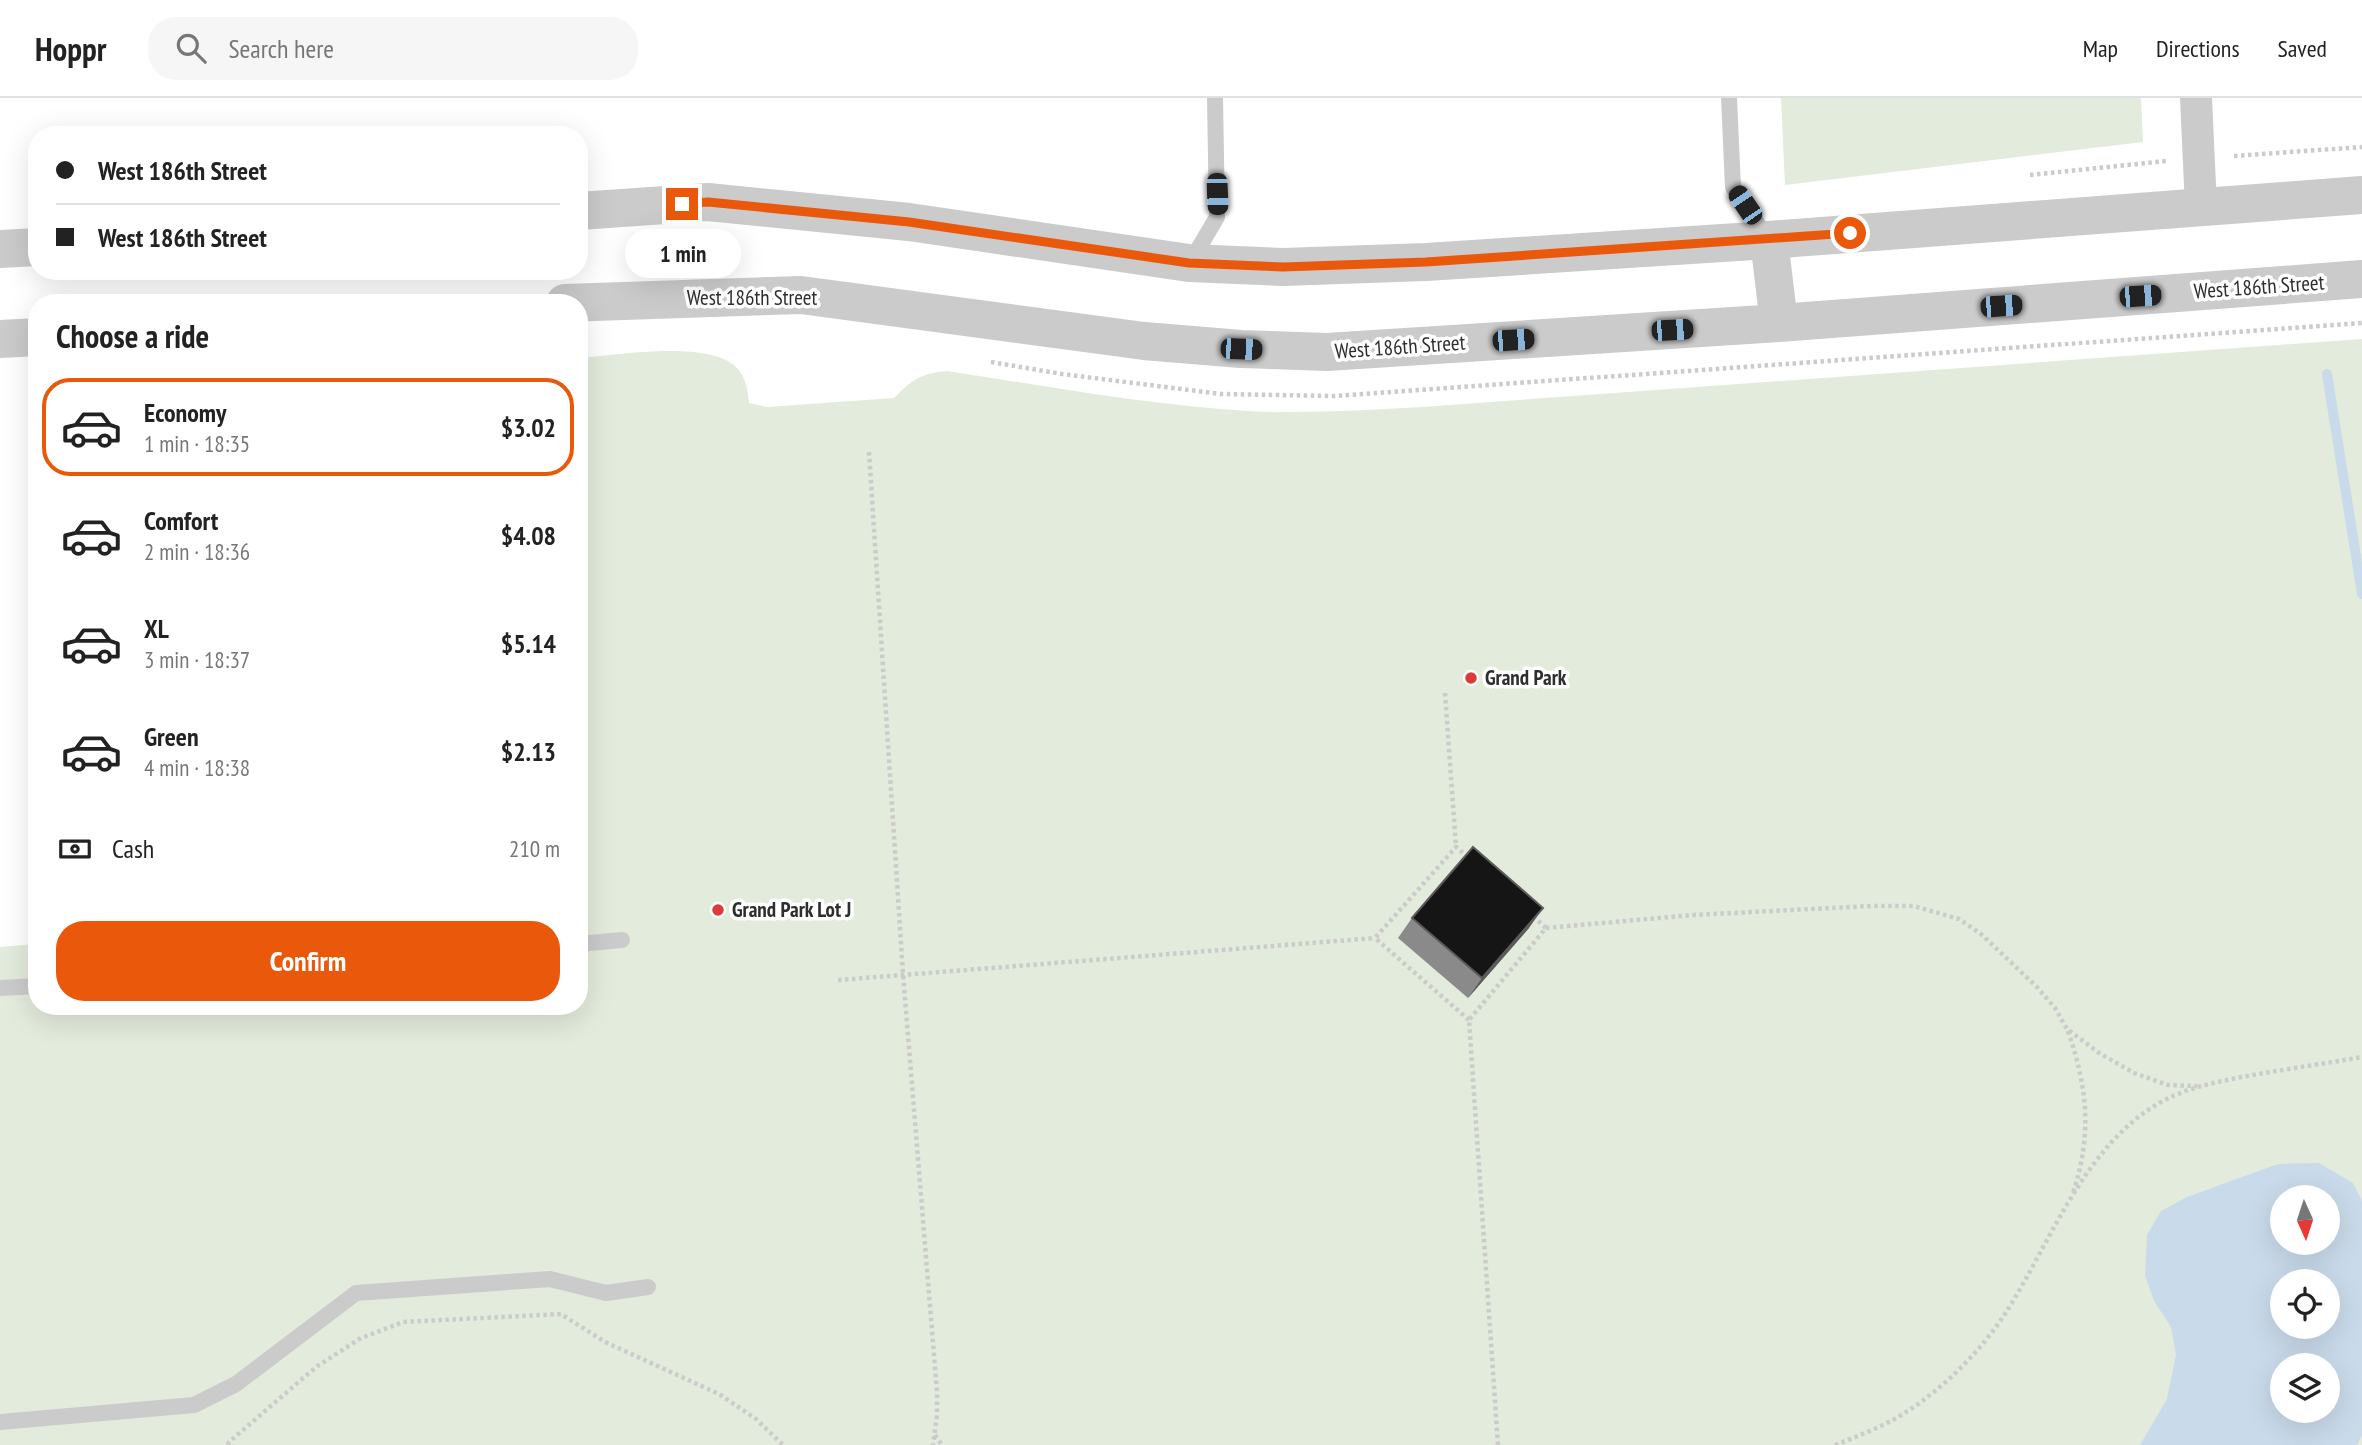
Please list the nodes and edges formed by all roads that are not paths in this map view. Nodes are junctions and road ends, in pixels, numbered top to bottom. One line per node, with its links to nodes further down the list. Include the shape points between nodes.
1 (1214, 98): 10 (lane, via 1217,217)
2 (1729, 98): 7 (lane, via 1733,187)
3 (2196, 98): 5 (street)
4 (2362, 195): 5 (street)
5 (2201, 206): 7 (street)
6 (588, 210): 10 (street, via 708,202 909,222)
7 (1769, 240): 10 (street, via 1426,262 1283,267); 13 (street)
8 (28, 247): 9 (street)
9 (0, 249)
10 (1189, 263)
11 (2362, 279): 13 (street, West 186th Street)
12 (588, 302): 13 (street, West 186th Street, via 801,295 1144,341 1327,352)
13 (1779, 323)
14 (28, 337): 15 (street)
15 (0, 339)
16 (622, 940): 17 (lane)
17 (588, 943)
18 (28, 986): 19 (lane)
19 (0, 988)
20 (648, 1287): 21 (lane, via 606,1293 550,1279 356,1293 236,1384 194,1405)
21 (0, 1422)

